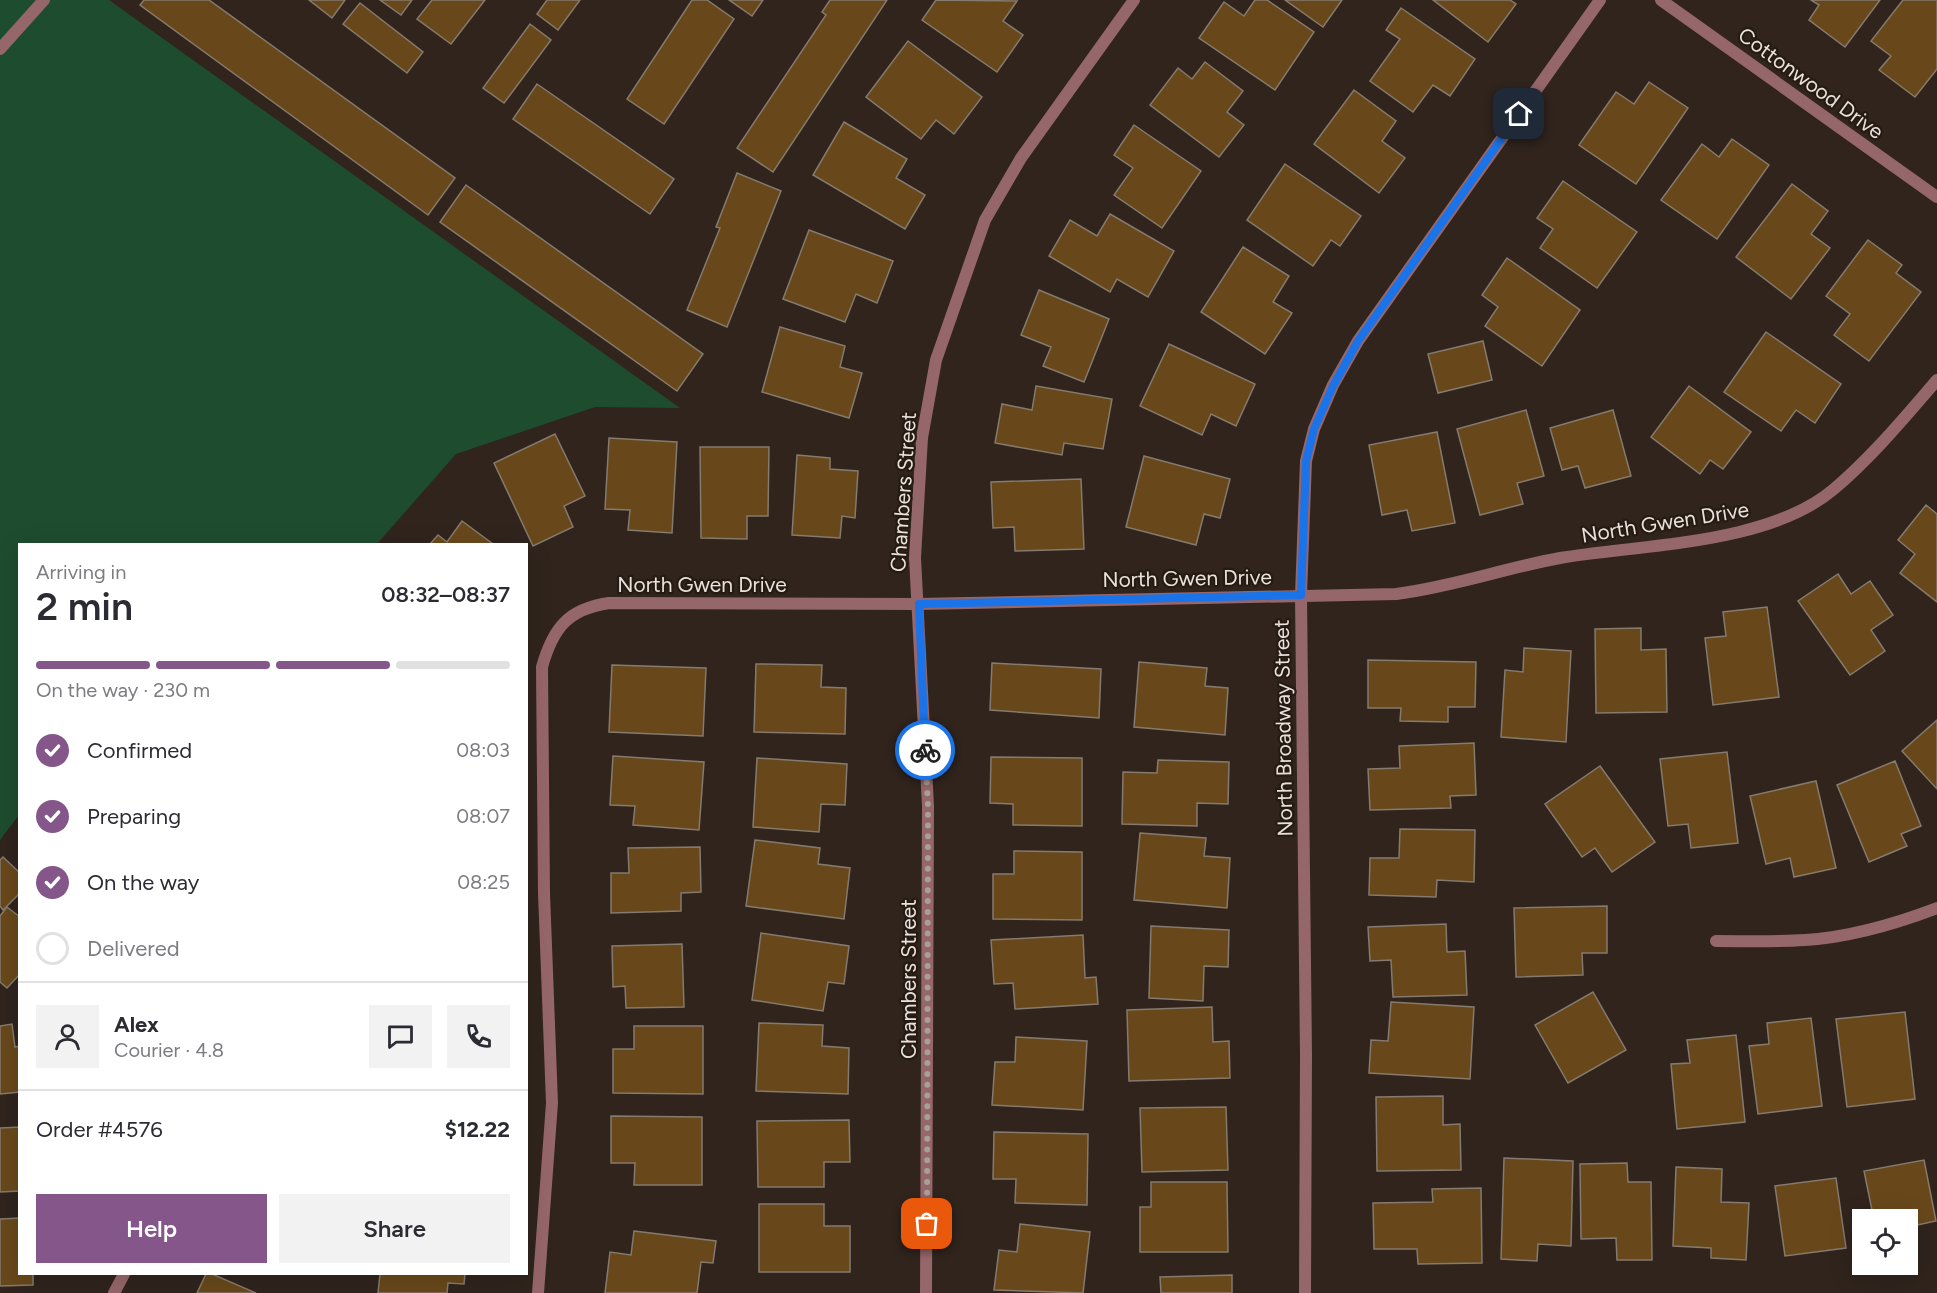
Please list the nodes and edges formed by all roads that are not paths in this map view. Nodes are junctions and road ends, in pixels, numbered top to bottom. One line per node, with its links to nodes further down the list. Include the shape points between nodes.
1 (44, 0): 5 (street)
2 (1134, 0): 9 (street, Chambers Street, via 1021,158 985,220 936,360 922,438 915,558)
3 (1600, 0): 8 (street, North Broadway Street, via 1358,341 1333,386 1314,429 1306,461)
4 (1661, 0): 6 (street, Cottonwood Drive)
5 (0, 49)
6 (1937, 197)
7 (1937, 380): 8 (street, North Gwen Drive, via 1833,490 1806,507 1743,533 1558,558 1435,589 1396,594)
8 (1301, 595): 9 (street, North Gwen Drive); 16 (street, North Broadway Street)
9 (919, 604): 14 (street, North Gwen Drive, via 609,603 587,606 574,613 550,640 542,667 544,893 552,1103); 15 (street, Chambers Street, via 928,806)
10 (1937, 908): 11 (street, via 1901,921 1825,938)
11 (1716, 941)
12 (123, 1275): 13 (street)
13 (114, 1293)
14 (538, 1293)
15 (926, 1293)
16 (1305, 1293)

